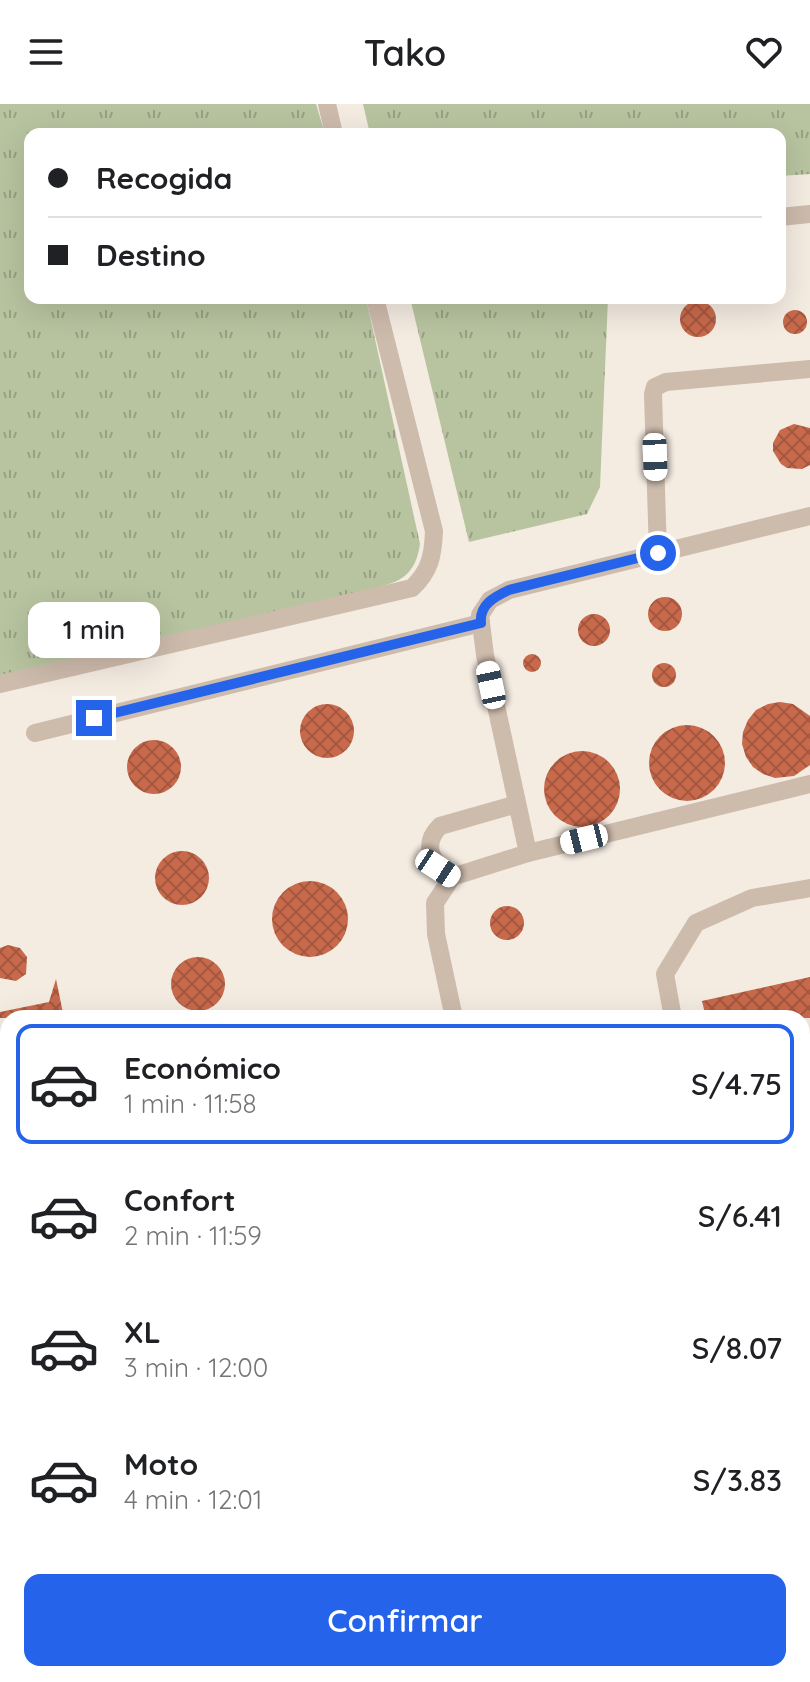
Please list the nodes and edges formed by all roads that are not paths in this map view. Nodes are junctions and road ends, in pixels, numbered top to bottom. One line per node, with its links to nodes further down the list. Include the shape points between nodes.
1 (327, 104): 2 (street)
2 (333, 128)
3 (810, 214): 4 (street)
4 (786, 216)
5 (377, 304): 10 (street, via 434,531 431,564 412,588)
6 (810, 369): 8 (street, via 655,387)
7 (810, 516): 8 (street)
8 (658, 553): 9 (street, via 509,590 490,600)
9 (481, 623): 11 (street); 13 (street)
10 (0, 684)
11 (35, 733)
12 (810, 784): 14 (street)
13 (517, 804): 14 (street); 15 (street, via 440,826 432,834 432,859)
14 (528, 853): 15 (street)
15 (452, 877): 17 (street, via 435,903)
16 (810, 888): 18 (street, via 752,898 696,923 665,974)
17 (452, 1010)
18 (672, 1010)

